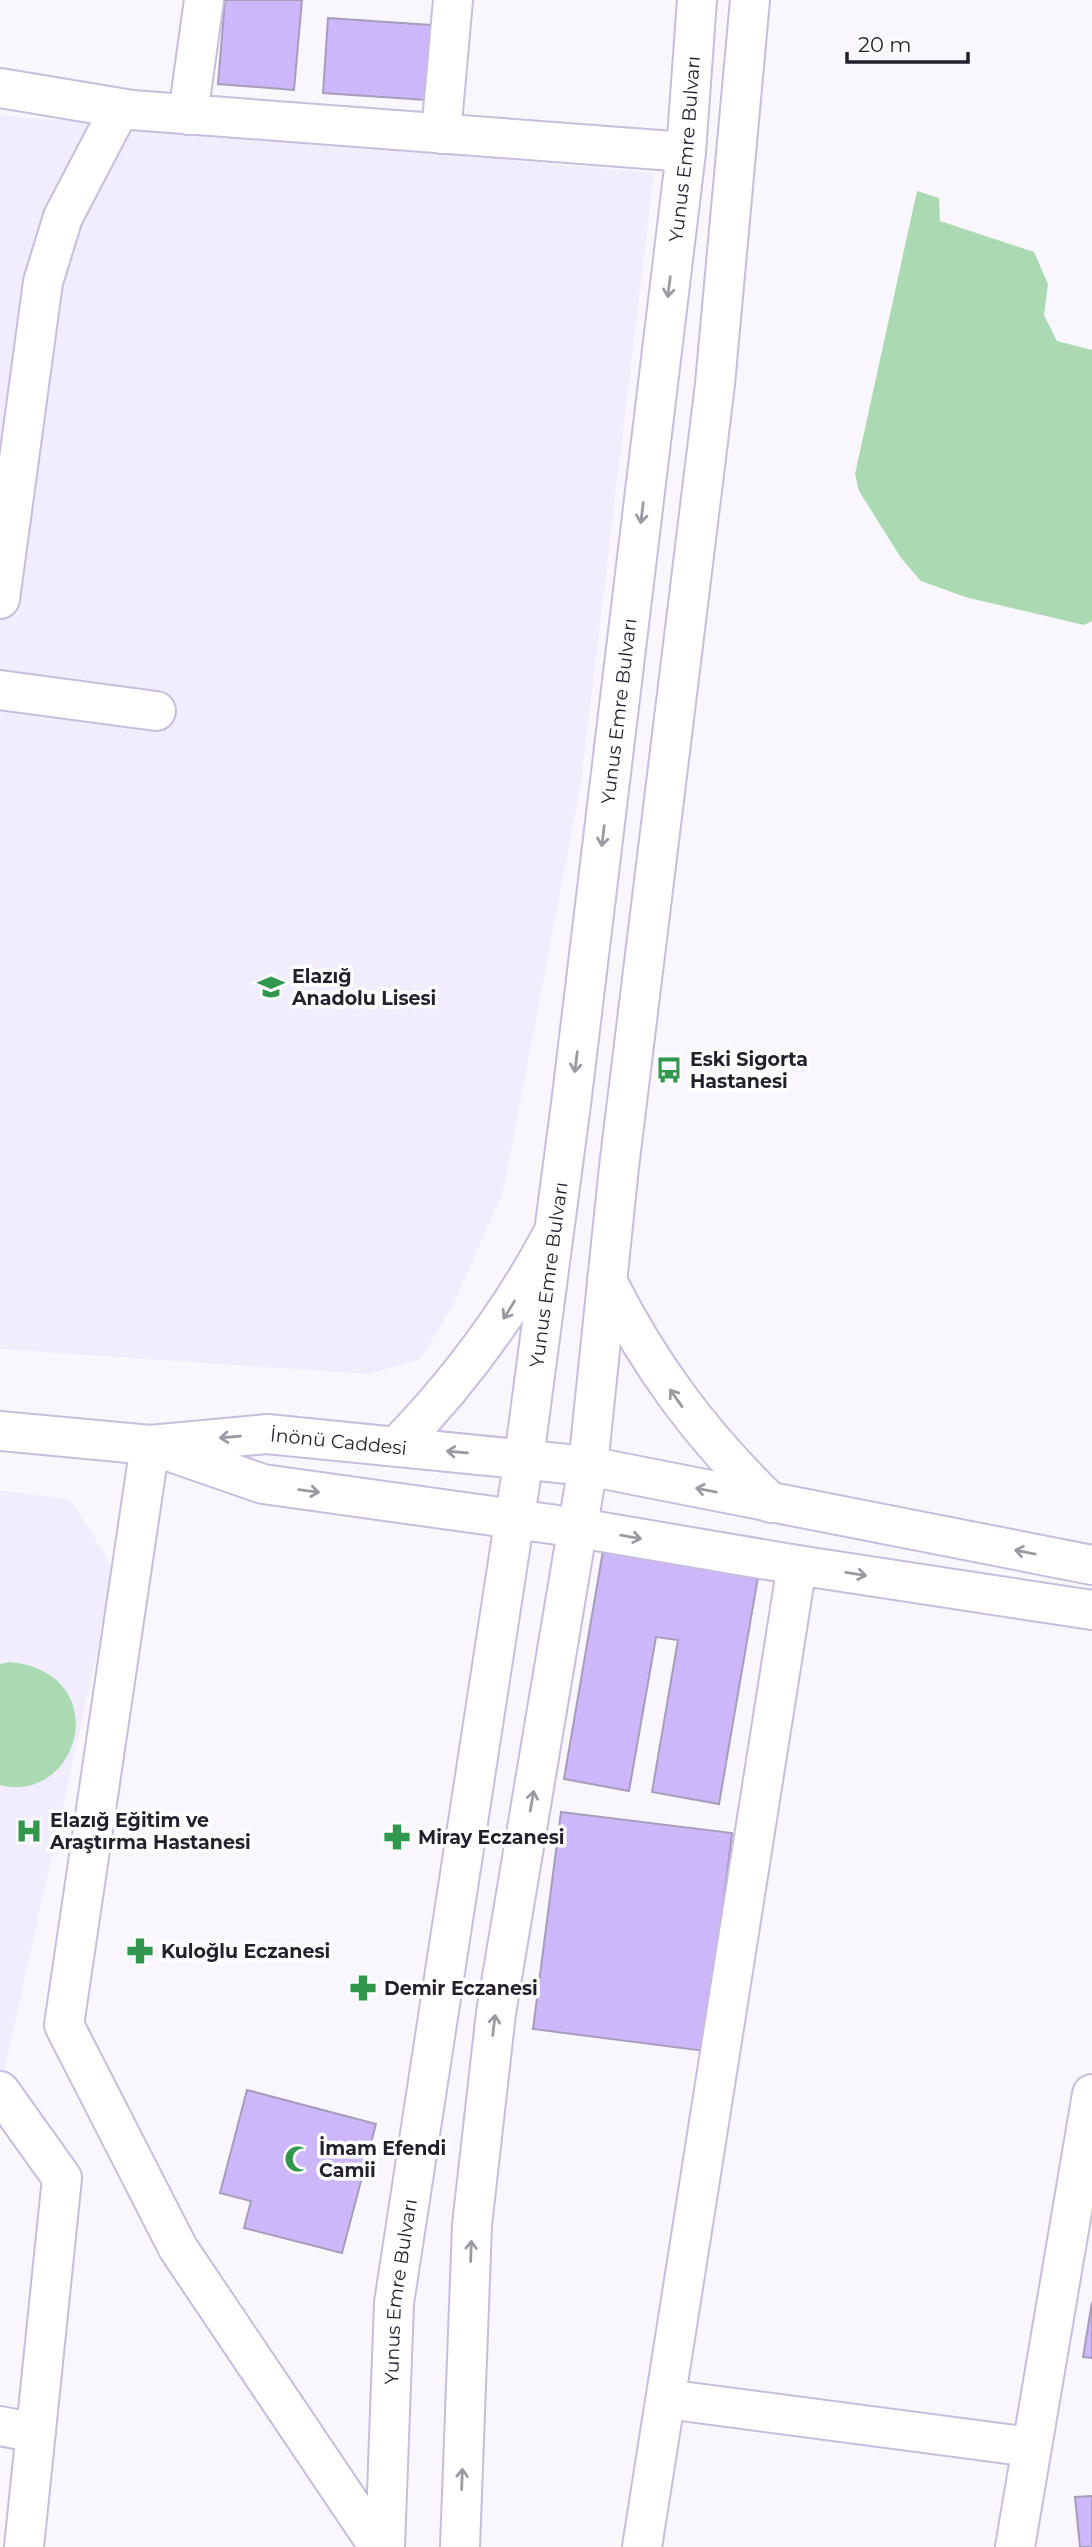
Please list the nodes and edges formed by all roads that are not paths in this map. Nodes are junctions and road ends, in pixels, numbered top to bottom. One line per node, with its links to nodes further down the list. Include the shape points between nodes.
1 (204, 0): 7 (main road)
2 (453, 0): 8 (main road)
3 (697, 0): 9 (main road, Yunus Emre Bulvarı)
4 (750, 0): 14 (main road, via 715,383)
5 (0, 88): 6 (main road)
6 (120, 108): 7 (main road); 10 (main road, via 63,217 43,282)
7 (188, 115): 8 (main road)
8 (441, 134): 9 (main road)
9 (686, 152): 13 (main road, Yunus Emre Bulvarı, one-way to 13)
10 (0, 599)
11 (0, 690): 12 (main road)
12 (156, 711)
13 (555, 1230): 17 (main road, one-way to 17, via 503,1320 436,1406); 18 (main road, Yunus Emre Bulvarı)
14 (607, 1281): 19 (main road); 20 (main road, one-way to 14, via 688,1415 631,1328)
15 (0, 1432): 16 (main road, İnönü Caddesi)
16 (150, 1445): 17 (main road, İnönü Caddesi, one-way to 16, via 267,1434); 21 (main road, İnönü Caddesi, one-way to 21, via 263,1485); 32 (main road, via 64,2025 177,2248)
17 (397, 1446): 18 (main road, İnönü Caddesi, one-way to 17)
18 (524, 1458): 19 (main road, İnönü Caddesi); 21 (main road, Yunus Emre Bulvarı)
19 (588, 1466): 20 (main road, İnönü Caddesi, one-way to 19); 22 (main road)
20 (771, 1503): 24 (main road, İnönü Caddesi, one-way to 20)
21 (515, 1519): 22 (main road, İnönü Caddesi); 33 (main road, Yunus Emre Bulvarı, via 394,2303)
22 (579, 1528): 23 (main road, İnönü Caddesi, one-way to 23); 34 (main road, one-way to 22, via 472,2225 494,2027)
23 (797, 1565): 25 (main road, İnönü Caddesi, one-way to 25); 28 (main road)
24 (1092, 1566)
25 (1092, 1610)
26 (0, 2091): 29 (main road, via 62,2178)
27 (1092, 2094): 30 (main road)
28 (666, 2399): 30 (main road); 35 (main road)
29 (18, 2429): 31 (main road)
30 (1030, 2447): 36 (main road)
31 (24, 2547)
32 (379, 2547)
33 (385, 2547)
34 (460, 2547)
35 (642, 2547)
36 (1015, 2547)

